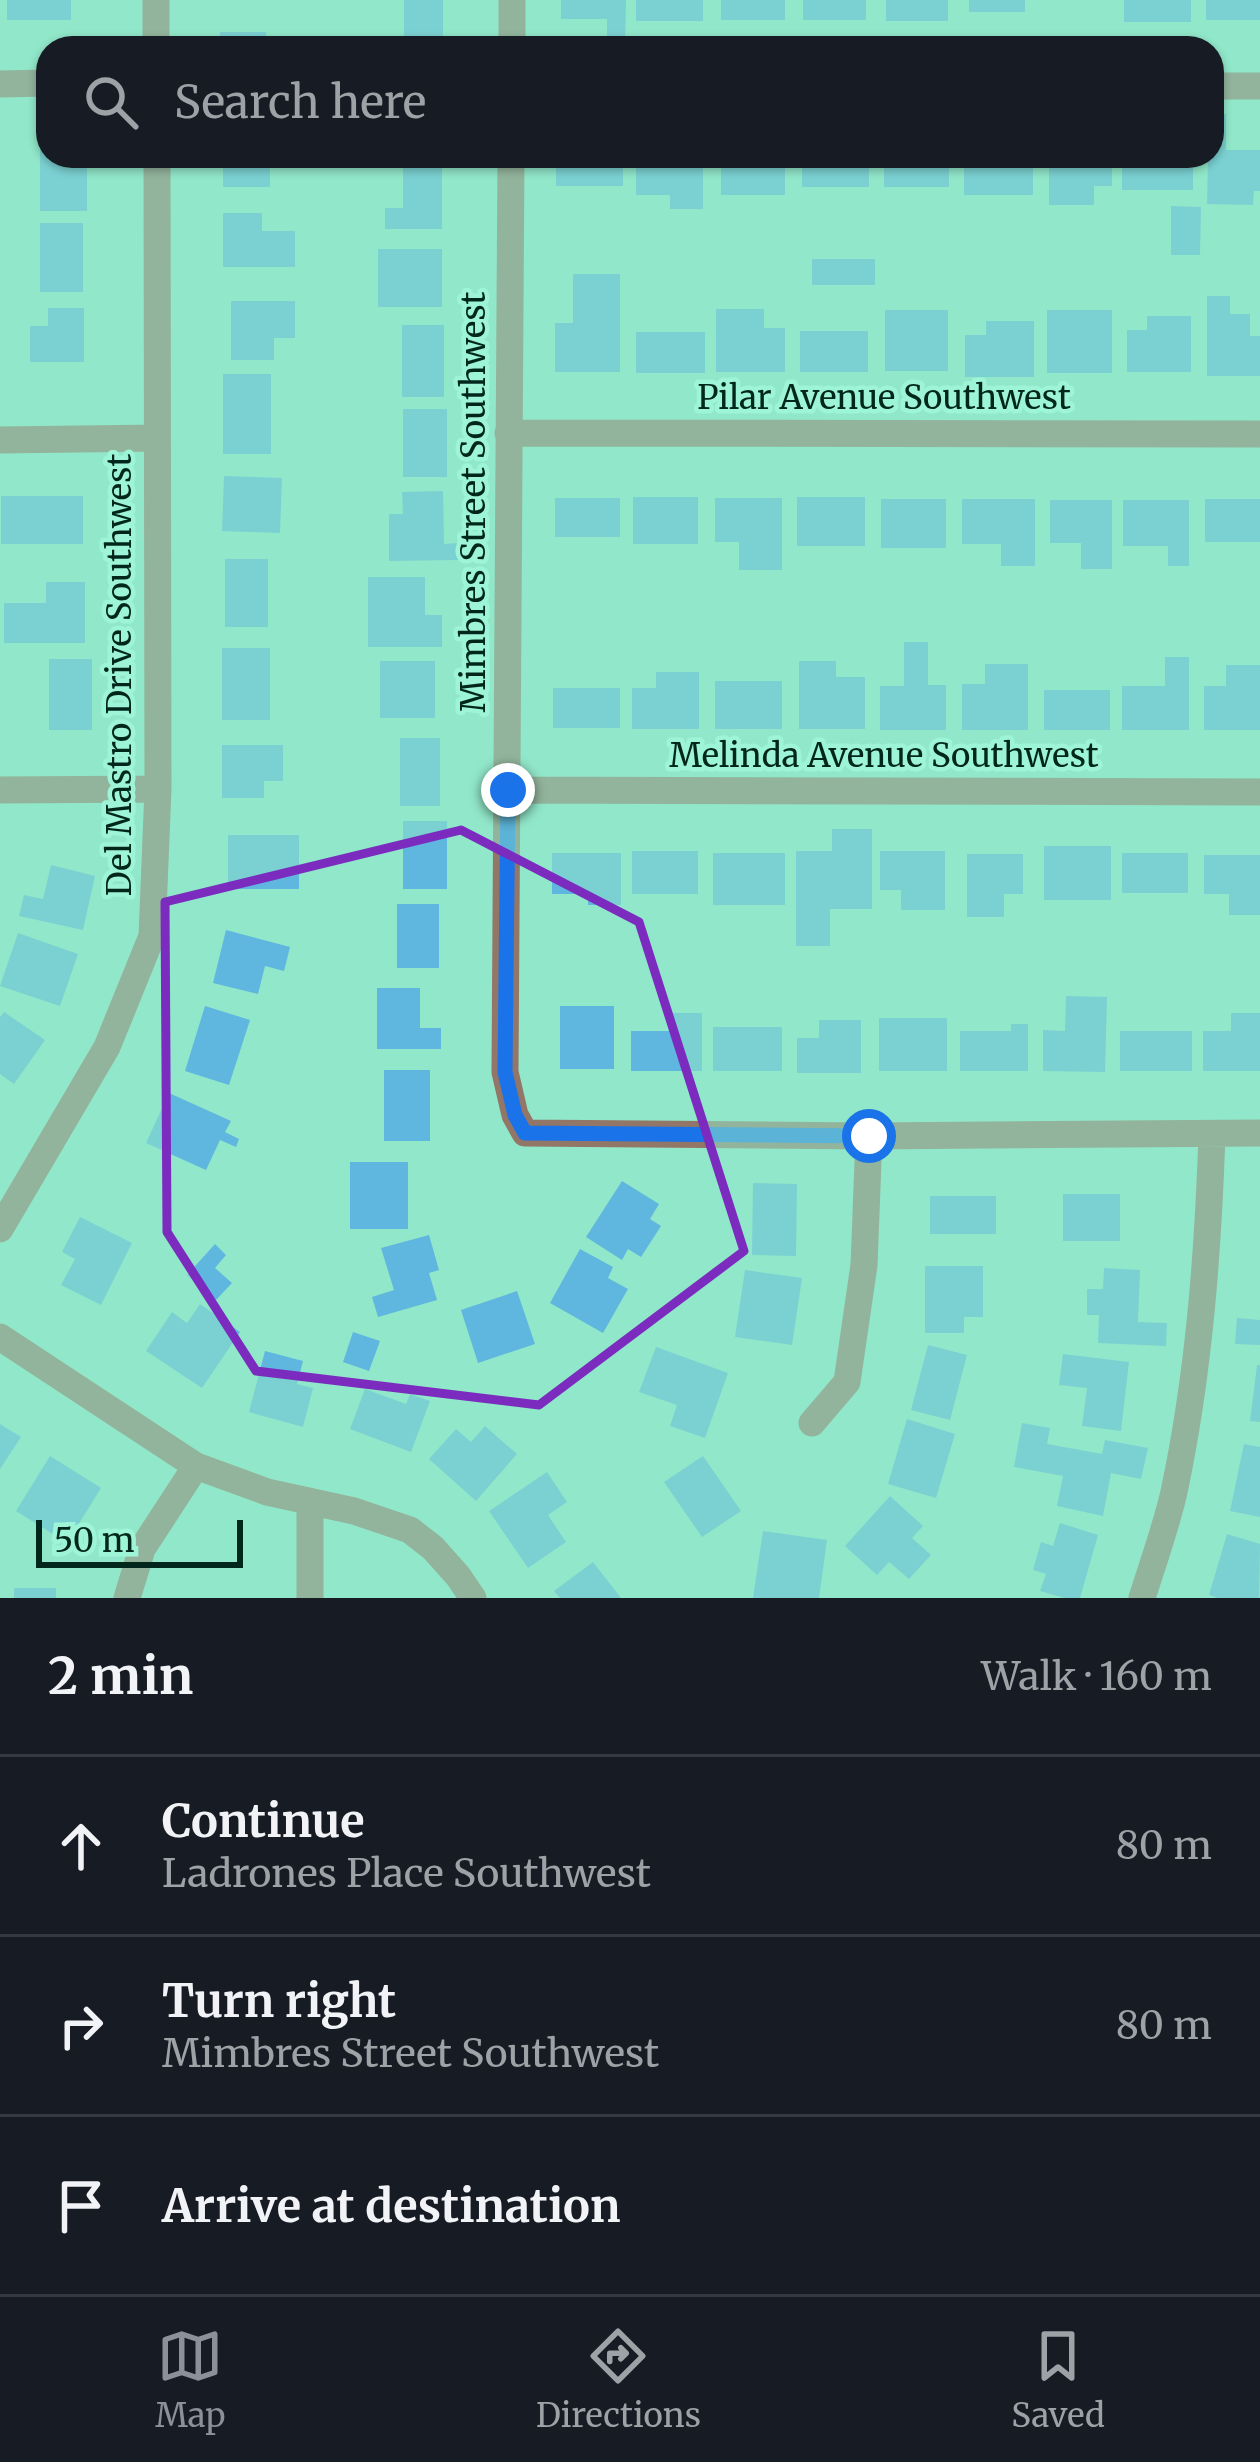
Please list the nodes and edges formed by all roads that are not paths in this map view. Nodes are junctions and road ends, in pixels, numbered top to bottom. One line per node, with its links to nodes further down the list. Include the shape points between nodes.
1 (156, 0): 3 (street)
2 (512, 0): 4 (street)
3 (156, 36)
4 (512, 36)
5 (36, 83): 6 (street)
6 (0, 84)
7 (1224, 86): 8 (street)
8 (1260, 86)
9 (157, 168): 13 (street, Del Mastro Drive Southwest)
10 (511, 168): 11 (street, Mimbres Street Southwest)
11 (508, 433): 12 (street, Pilar Avenue Southwest); 17 (street, Mimbres Street Southwest)
12 (1260, 434)
13 (157, 438): 14 (street); 15 (street, Del Mastro Drive Southwest)
14 (0, 440)
15 (158, 788): 16 (street); 22 (street, Del Mastro Drive Southwest, via 152,935 107,1046)
16 (0, 790)
17 (508, 790): 18 (street, Melinda Avenue Southwest); 21 (street, Mimbres Street Southwest, via 505,1072 525,1133)
18 (1260, 792)
19 (1260, 1133): 20 (street)
20 (1212, 1134): 21 (street); 30 (street, via 1194,1378 1173,1495)
21 (869, 1136): 24 (street, via 864,1265 847,1382)
22 (0, 1229)
23 (0, 1337): 25 (street)
24 (812, 1424)
25 (196, 1466): 26 (street); 27 (street, via 142,1549)
26 (310, 1503): 28 (street); 29 (street, via 410,1530)
27 (127, 1598)
28 (310, 1598)
29 (472, 1598)
30 (1142, 1598)

